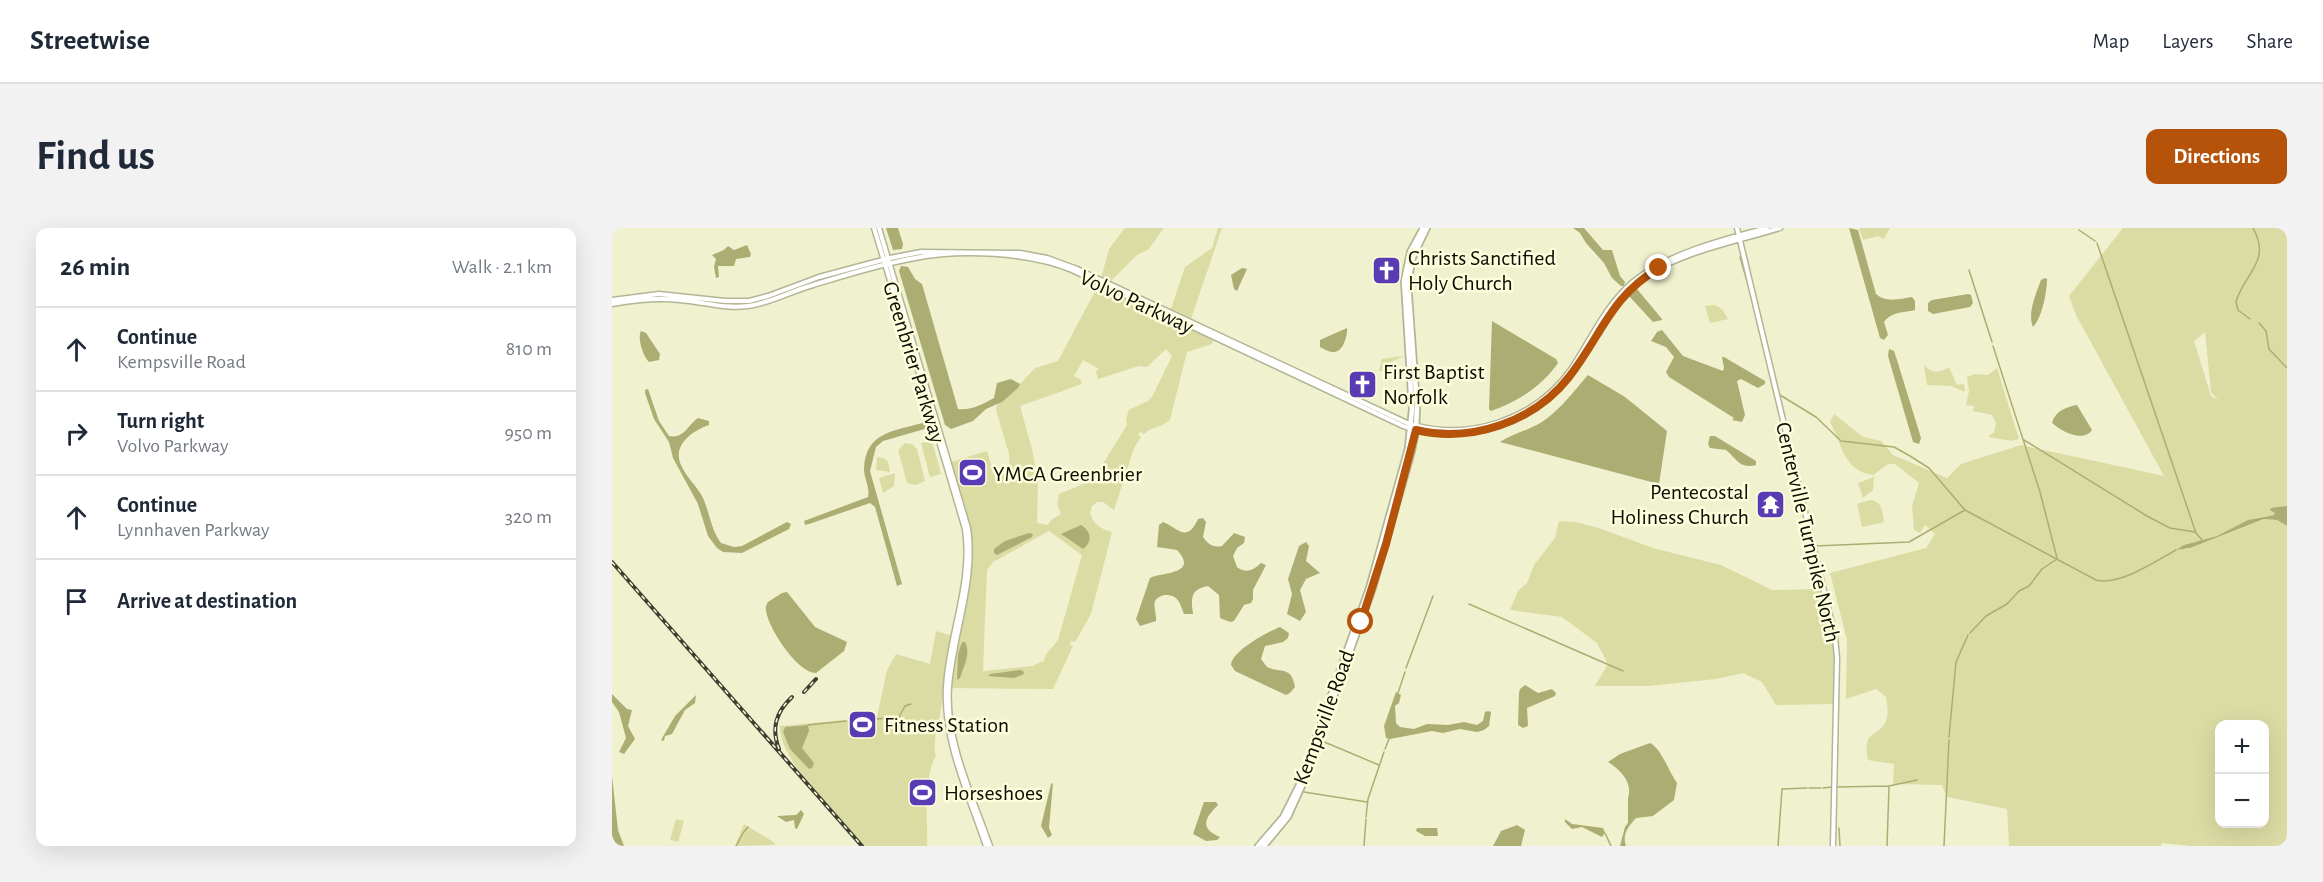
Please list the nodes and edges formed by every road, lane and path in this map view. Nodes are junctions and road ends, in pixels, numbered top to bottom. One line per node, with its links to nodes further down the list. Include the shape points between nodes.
1 (877, 228): 7 (main road, Greenbrier Parkway)
2 (1425, 228): 11 (main road, Kempsville Road, via 1408,257 1404,281)
3 (1737, 228): 6 (main road, Centerville Turnpike North)
4 (1767, 228): 6 (main road)
5 (1780, 228): 6 (main road)
6 (1740, 238): 11 (main road, Volvo Parkway, via 1676,257 1650,270 1619,295 1568,379 1526,414 1481,431 1439,434); 15 (main road, Centerville Turnpike North, via 1836,644)
7 (886, 259): 8 (main road, Greenbrier Parkway); 9 (main road, Volvo Parkway, via 749,301 659,294); 11 (main road, Volvo Parkway, via 921,252 1002,252 1061,262)
8 (887, 264): 10 (main road, Volvo Parkway, via 754,305 660,299); 11 (main road, Volvo Parkway, via 930,256 999,255 1060,265); 12 (main road, Greenbrier Parkway, via 968,531 969,561 950,675 949,711 956,748)
9 (612, 300)
10 (612, 304)
11 (1414, 428): 13 (main road, Kempsville Road, via 1367,594 1299,785 1283,817); 14 (main road, Kempsville Road, via 1373,588 1305,778 1288,817)
12 (988, 846)
13 (1258, 846)
14 (1264, 846)
15 (1833, 846)

